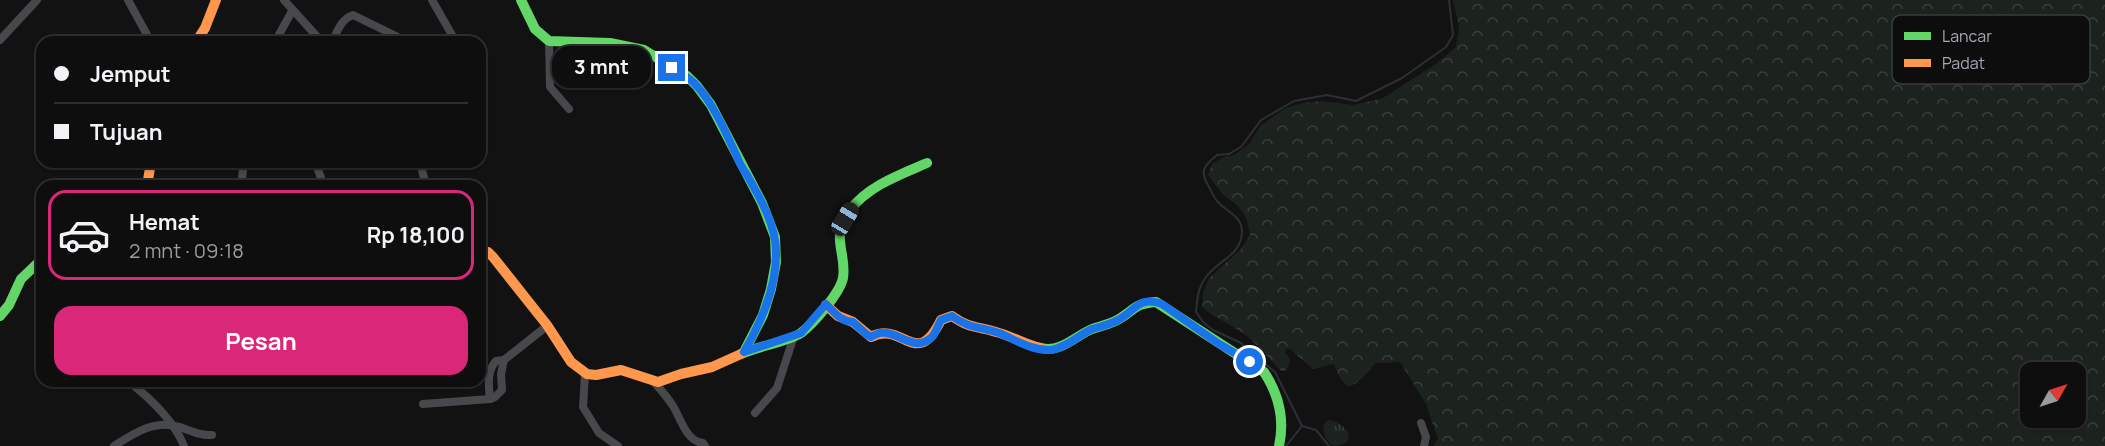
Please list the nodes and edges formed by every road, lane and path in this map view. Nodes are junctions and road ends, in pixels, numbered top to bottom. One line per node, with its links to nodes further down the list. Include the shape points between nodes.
1 (37, 0): 15 (street)
2 (128, 0): 8 (street)
3 (216, 0): 9 (street)
4 (284, 0): 7 (street)
5 (432, 0): 14 (street)
6 (521, 0): 16 (street, via 536,31)
7 (292, 11): 10 (street); 11 (street)
8 (148, 36)
9 (200, 36)
10 (277, 36)
11 (316, 36)
12 (336, 36): 13 (street, via 352,15)
13 (396, 36)
14 (453, 36)
15 (0, 40)
16 (549, 41): 17 (street, via 550,87); 25 (street, via 637,47 696,84 710,105 756,191 776,242 771,290)
17 (569, 110)
18 (927, 163): 21 (street, via 873,187 852,208 839,241 843,279)
19 (486, 252): 23 (street)
20 (36, 264): 22 (street, via 26,272 10,305)
21 (826, 304): 24 (street); 40 (street, via 839,318 853,322 871,337 881,332 907,342 923,342 933,336 941,320 952,316 964,325 1049,350 1118,320 1141,303 1156,302 1264,372 1273,384 1280,412)
22 (0, 316)
23 (548, 326): 26 (street); 27 (street, via 561,351)
24 (794, 336): 25 (street); 32 (street, via 777,388)
25 (744, 352): 28 (street, via 713,366)
26 (504, 360): 30 (street, via 502,390); 30 (street, via 491,367)
27 (585, 374): 28 (street, via 621,370); 38 (street, via 583,407 599,433)
28 (654, 382): 39 (street, via 690,436)
29 (136, 387): 34 (street)
30 (490, 399): 31 (street)
31 (423, 404)
32 (755, 413)
33 (1421, 423): 41 (street, via 1426,437)
34 (172, 425): 35 (street); 36 (street, via 152,426); 37 (street)
35 (212, 435)
36 (114, 446)
37 (184, 446)
38 (618, 446)
39 (705, 446)
40 (1279, 446)
41 (1424, 446)

